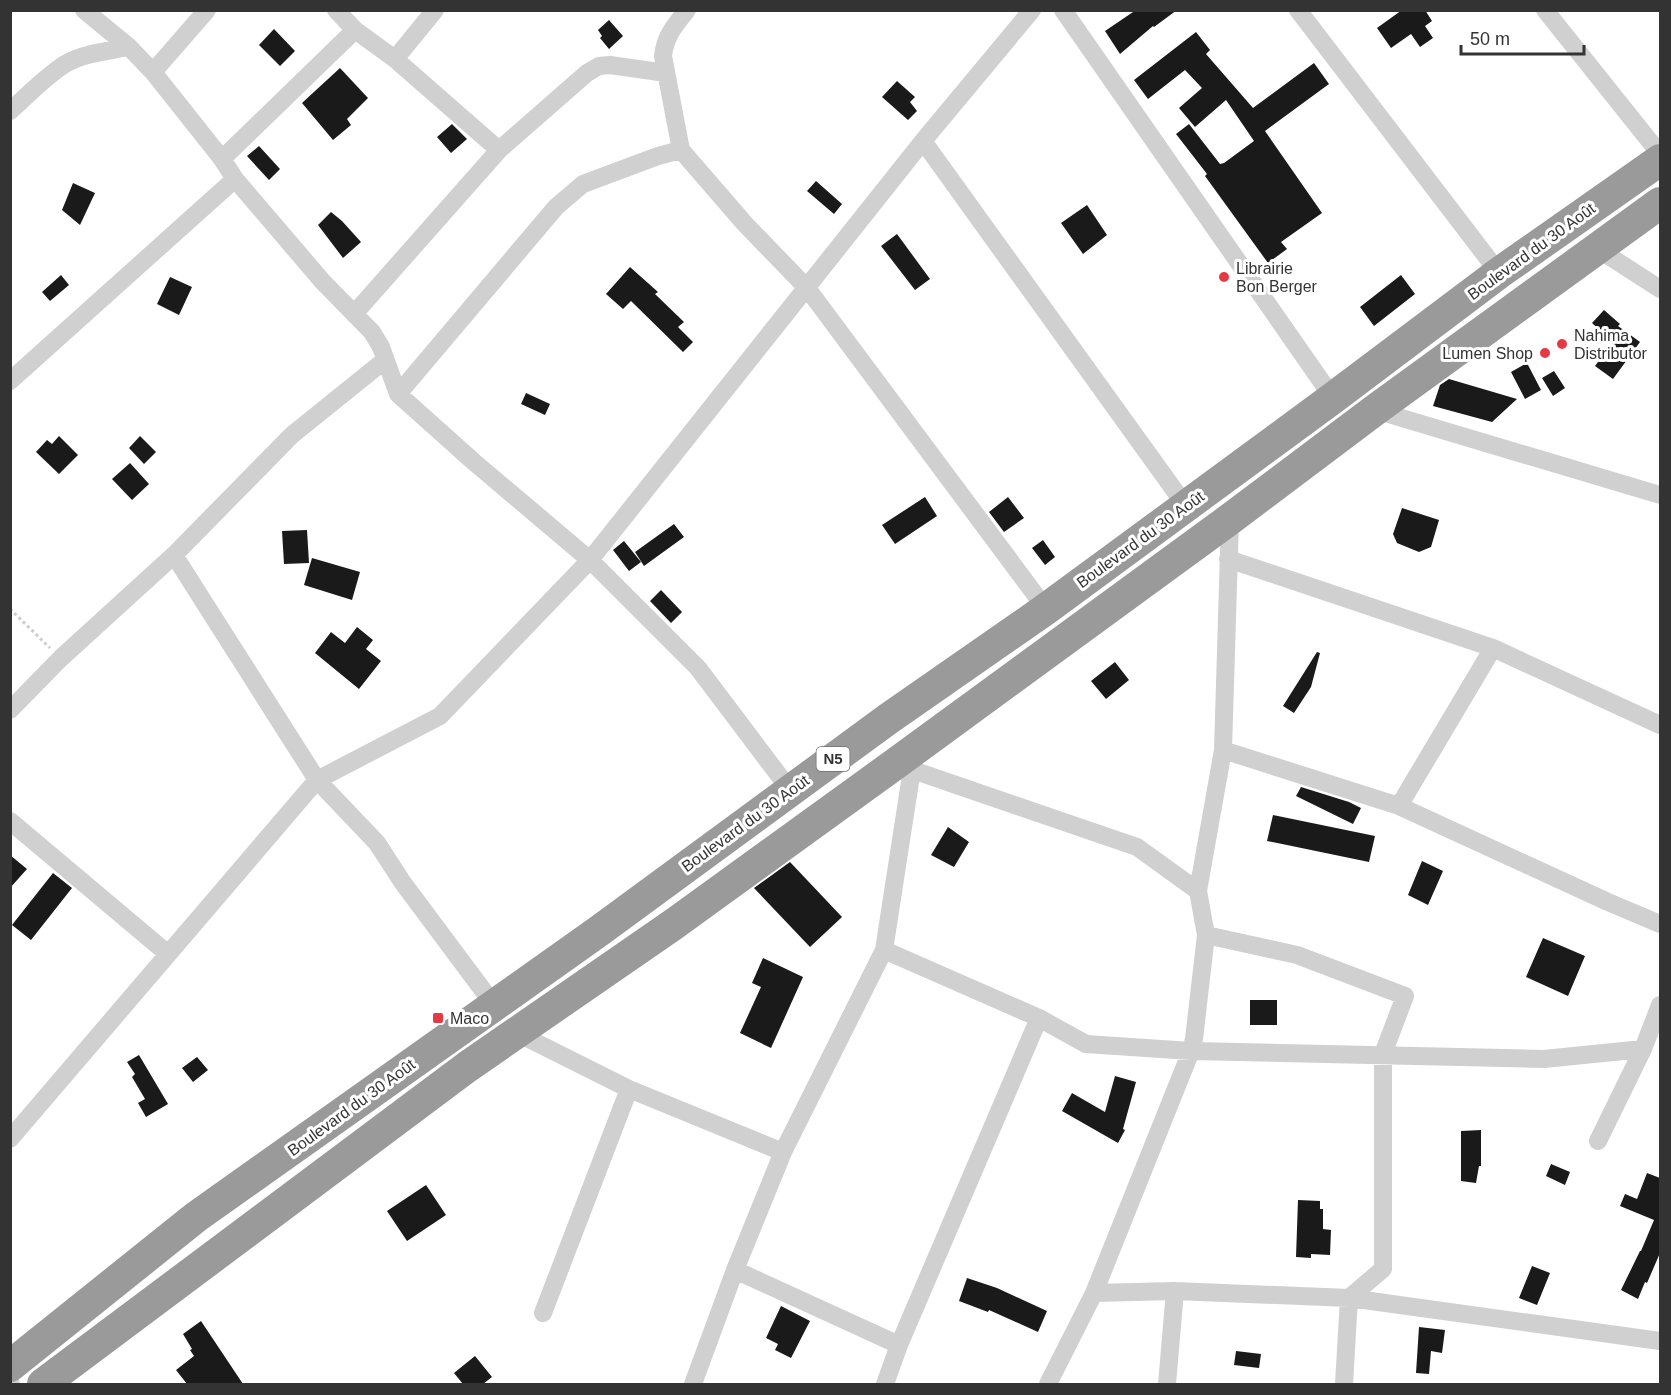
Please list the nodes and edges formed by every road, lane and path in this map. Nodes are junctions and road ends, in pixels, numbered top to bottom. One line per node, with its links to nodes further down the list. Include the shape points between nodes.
1 (84, 10): 11 (street)
2 (207, 10): 13 (street)
3 (336, 10): 10 (street)
4 (435, 10): 12 (street)
5 (687, 10): 14 (street, via 669,32 664,46)
6 (1032, 10): 16 (street)
7 (1063, 10): 32 (street)
8 (1298, 10): 25 (street)
9 (1545, 10): 19 (street)
10 (355, 30): 12 (street); 20 (street)
11 (129, 47): 13 (street); 15 (street, via 86,55 66,64)
12 (395, 59): 17 (street)
13 (153, 72): 20 (street)
14 (666, 73): 17 (street, via 599,66); 18 (street)
15 (10, 111)
16 (923, 141): 26 (street); 35 (street)
17 (500, 150): 28 (street)
18 (681, 150): 26 (street); 31 (street, via 604,175 569,195)
19 (1660, 154)
20 (222, 159): 22 (street)
21 (1660, 160): 25 (highway, Boulevard du 30 Août / N5)
22 (235, 179): 28 (street); 30 (street)
23 (1660, 203): 24 (highway, N5)
24 (1598, 249): 27 (street); 33 (highway, N5)
25 (1499, 273): 32 (highway, Boulevard du 30 Août / N5)
26 (807, 288): 39 (street); 41 (street)
27 (1660, 289)
28 (354, 314): 29 (street, via 378,339)
29 (386, 360): 31 (street); 37 (street, via 292,435)
30 (10, 381)
31 (398, 394): 39 (street)
32 (1333, 398): 35 (highway, Boulevard du 30 Août / N5)
33 (1375, 410): 34 (street); 36 (highway, N5)
34 (1660, 495)
35 (1185, 505): 41 (highway, Boulevard du 30 Août / N5)
36 (1230, 519): 38 (street); 47 (highway, N5)
37 (174, 555): 43 (street); 48 (street)
38 (1228, 559): 42 (street); 46 (street)
39 (590, 560): 48 (street, via 440,716); 49 (street, via 698,668)
40 (10, 609): 43 (path)
41 (1046, 609): 49 (highway, Boulevard du 30 Août / N5)
42 (1493, 648): 45 (street); 50 (street)
43 (61, 658): 44 (street)
44 (10, 710)
45 (1660, 725)
46 (1223, 750): 50 (street); 52 (street)
47 (904, 766): 52 (street, via 1137,847); 55 (street); 60 (highway, N5)
48 (317, 780): 56 (street); 57 (street, via 377,843)
49 (790, 790): 57 (highway, Boulevard du 30 Août / N5)
50 (1399, 806): 53 (street)
51 (10, 821): 56 (street)
52 (1198, 891): 54 (street)
53 (1660, 924)
54 (1206, 935): 62 (street); 63 (street, via 1297,955 1405,996)
55 (884, 950): 59 (street); 67 (street)
56 (168, 954): 65 (street)
57 (494, 1005): 75 (highway, Boulevard du 30 Août / N5, via 196,1217)
58 (1660, 1005): 61 (street)
59 (1039, 1018): 62 (street, via 1086,1044); 74 (street)
60 (517, 1033): 64 (street); 76 (highway, N5)
61 (1643, 1049): 63 (street, via 1544,1059); 66 (street)
62 (1191, 1051): 63 (street); 70 (street)
63 (1383, 1054): 71 (street, via 1383,1269)
64 (629, 1089): 67 (street); 72 (street)
65 (10, 1139)
66 (1598, 1141)
67 (783, 1152): 68 (street)
68 (735, 1270): 74 (street); 77 (street)
69 (1175, 1291): 70 (street); 71 (street); 80 (street)
70 (1094, 1293): 79 (street)
71 (1349, 1298): 73 (street); 81 (street)
72 (543, 1313)
73 (1660, 1341)
74 (899, 1345): 78 (street)
75 (10, 1366)
76 (43, 1384)
77 (693, 1384)
78 (885, 1384)
79 (1047, 1384)
80 (1167, 1384)
81 (1344, 1384)

